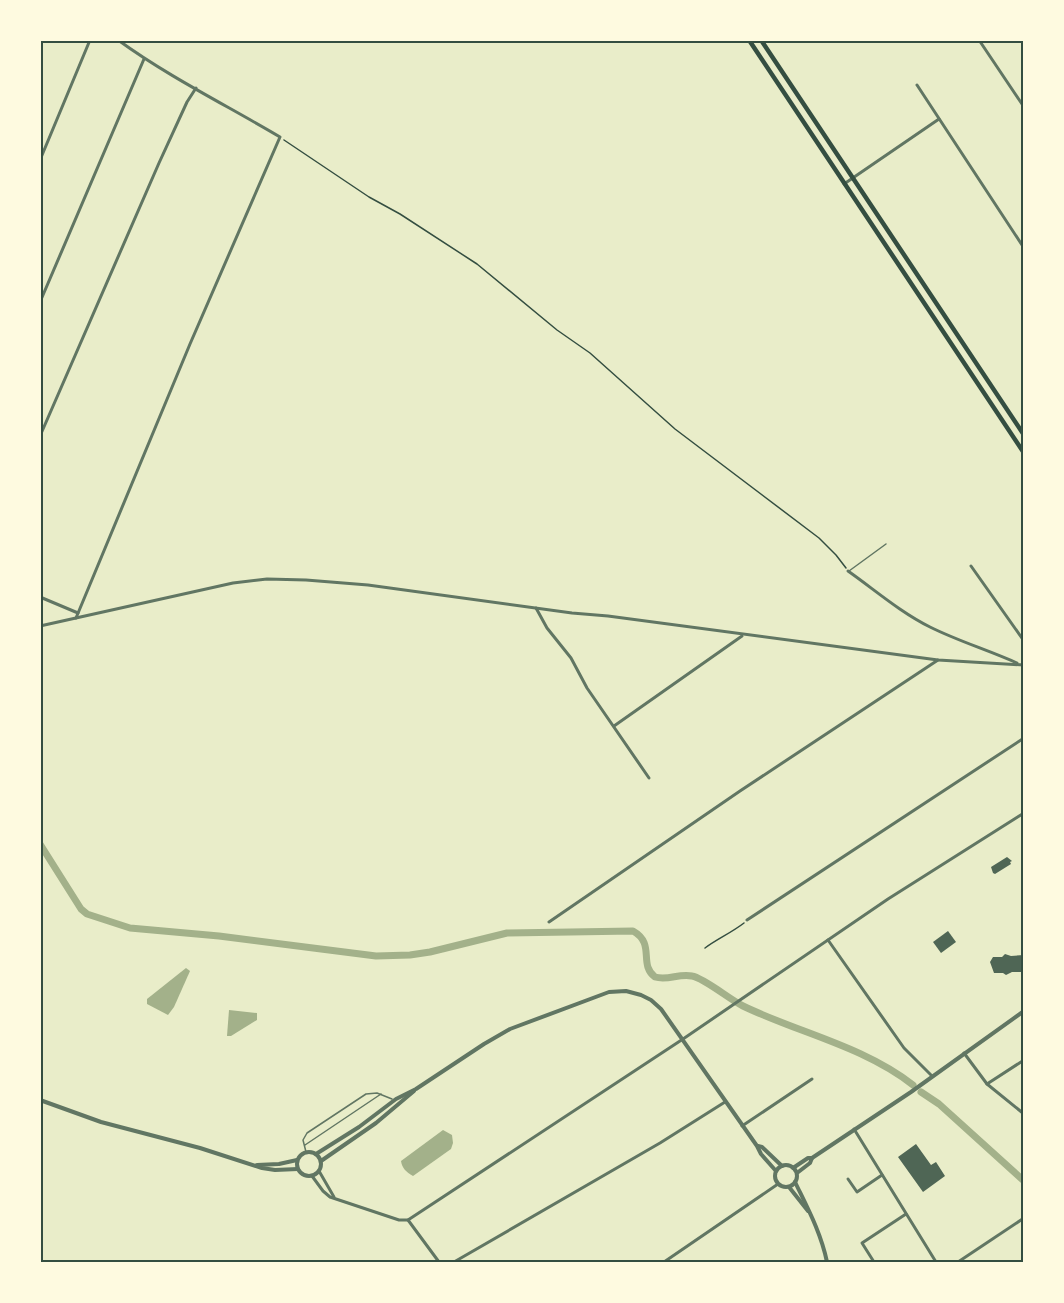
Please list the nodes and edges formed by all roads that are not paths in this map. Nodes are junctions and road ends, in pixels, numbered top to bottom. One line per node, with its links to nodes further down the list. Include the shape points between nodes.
1 (90, 40): 11 (street)
2 (118, 40): 6 (street)
3 (749, 40): 13 (main road)
4 (761, 40): 12 (main road)
5 (979, 40): 9 (street)
6 (144, 59): 8 (street); 15 (street)
7 (917, 85): 10 (street)
8 (196, 88): 17 (street, via 159,163); 24 (street, via 280,137)
9 (1023, 107)
10 (939, 119): 12 (street); 14 (street)
11 (40, 160)
12 (852, 178): 13 (street); 16 (main road)
13 (844, 184): 18 (main road)
14 (1023, 249)
15 (40, 302)
16 (1023, 433)
17 (40, 436)
18 (1023, 453)
19 (886, 544): 21 (lane)
20 (971, 566): 28 (street)
21 (848, 571): 30 (street, via 914,618)
22 (40, 597): 24 (street)
23 (536, 608): 25 (street, via 369,585 267,579); 27 (street); 31 (street)
24 (78, 613): 25 (street)
25 (76, 618): 26 (street)
26 (40, 626)
27 (744, 635): 29 (street); 31 (street)
28 (1023, 640)
29 (938, 660): 30 (street); 36 (street)
30 (1022, 665)
31 (614, 726): 33 (street)
32 (1023, 738): 35 (street)
33 (649, 778)
34 (1023, 814): 37 (street)
35 (747, 920)
36 (549, 922)
37 (828, 939): 39 (street); 42 (street, via 904,1047)
38 (1023, 1011): 40 (street)
39 (683, 1039): 45 (street, via 651,1000 634,992 609,992 503,1032); 49 (street); 77 (street)
40 (964, 1053): 42 (street); 44 (street)
41 (1023, 1060): 44 (street)
42 (932, 1076): 52 (street)
43 (812, 1079): 51 (street)
44 (987, 1084): 50 (street)
45 (416, 1089): 48 (street); 59 (street)
46 (382, 1094): 48 (lane); 53 (lane); 53 (lane, via 362,1096 307,1133)
47 (40, 1100): 60 (street, via 101,1122)
48 (393, 1101): 56 (street)
49 (725, 1102): 51 (street); 79 (street)
50 (1023, 1114)
51 (742, 1126): 54 (street)
52 (854, 1129): 57 (street); 67 (street)
53 (304, 1146): 55 (lane)
54 (757, 1146): 61 (street); 64 (street)
55 (306, 1152): 56 (street); 58 (street)
56 (316, 1154): 59 (street)
57 (812, 1158): 62 (street); 66 (street)
58 (298, 1159): 60 (street); 63 (street)
59 (321, 1161): 65 (street)
60 (253, 1164): 63 (street, via 271,1170)
61 (782, 1166): 62 (street); 64 (street)
62 (793, 1168): 66 (street)
63 (298, 1169): 68 (street)
64 (776, 1171): 71 (street)
65 (319, 1172): 68 (street); 73 (street)
66 (797, 1173): 70 (street)
67 (882, 1175): 69 (street, via 857,1192); 75 (street)
68 (312, 1176): 73 (street, via 324,1192)
69 (848, 1179)
70 (795, 1182): 72 (street); 74 (street)
71 (778, 1184): 72 (street); 80 (street)
72 (789, 1187): 74 (street)
73 (336, 1198): 77 (street)
74 (810, 1214): 81 (street)
75 (907, 1214): 82 (street, via 862,1243); 83 (street)
76 (1023, 1218): 84 (street)
77 (408, 1220): 78 (street)
78 (439, 1263)
79 (454, 1263)
80 (664, 1263)
81 (827, 1263)
82 (874, 1263)
83 (936, 1263)
84 (958, 1263)

